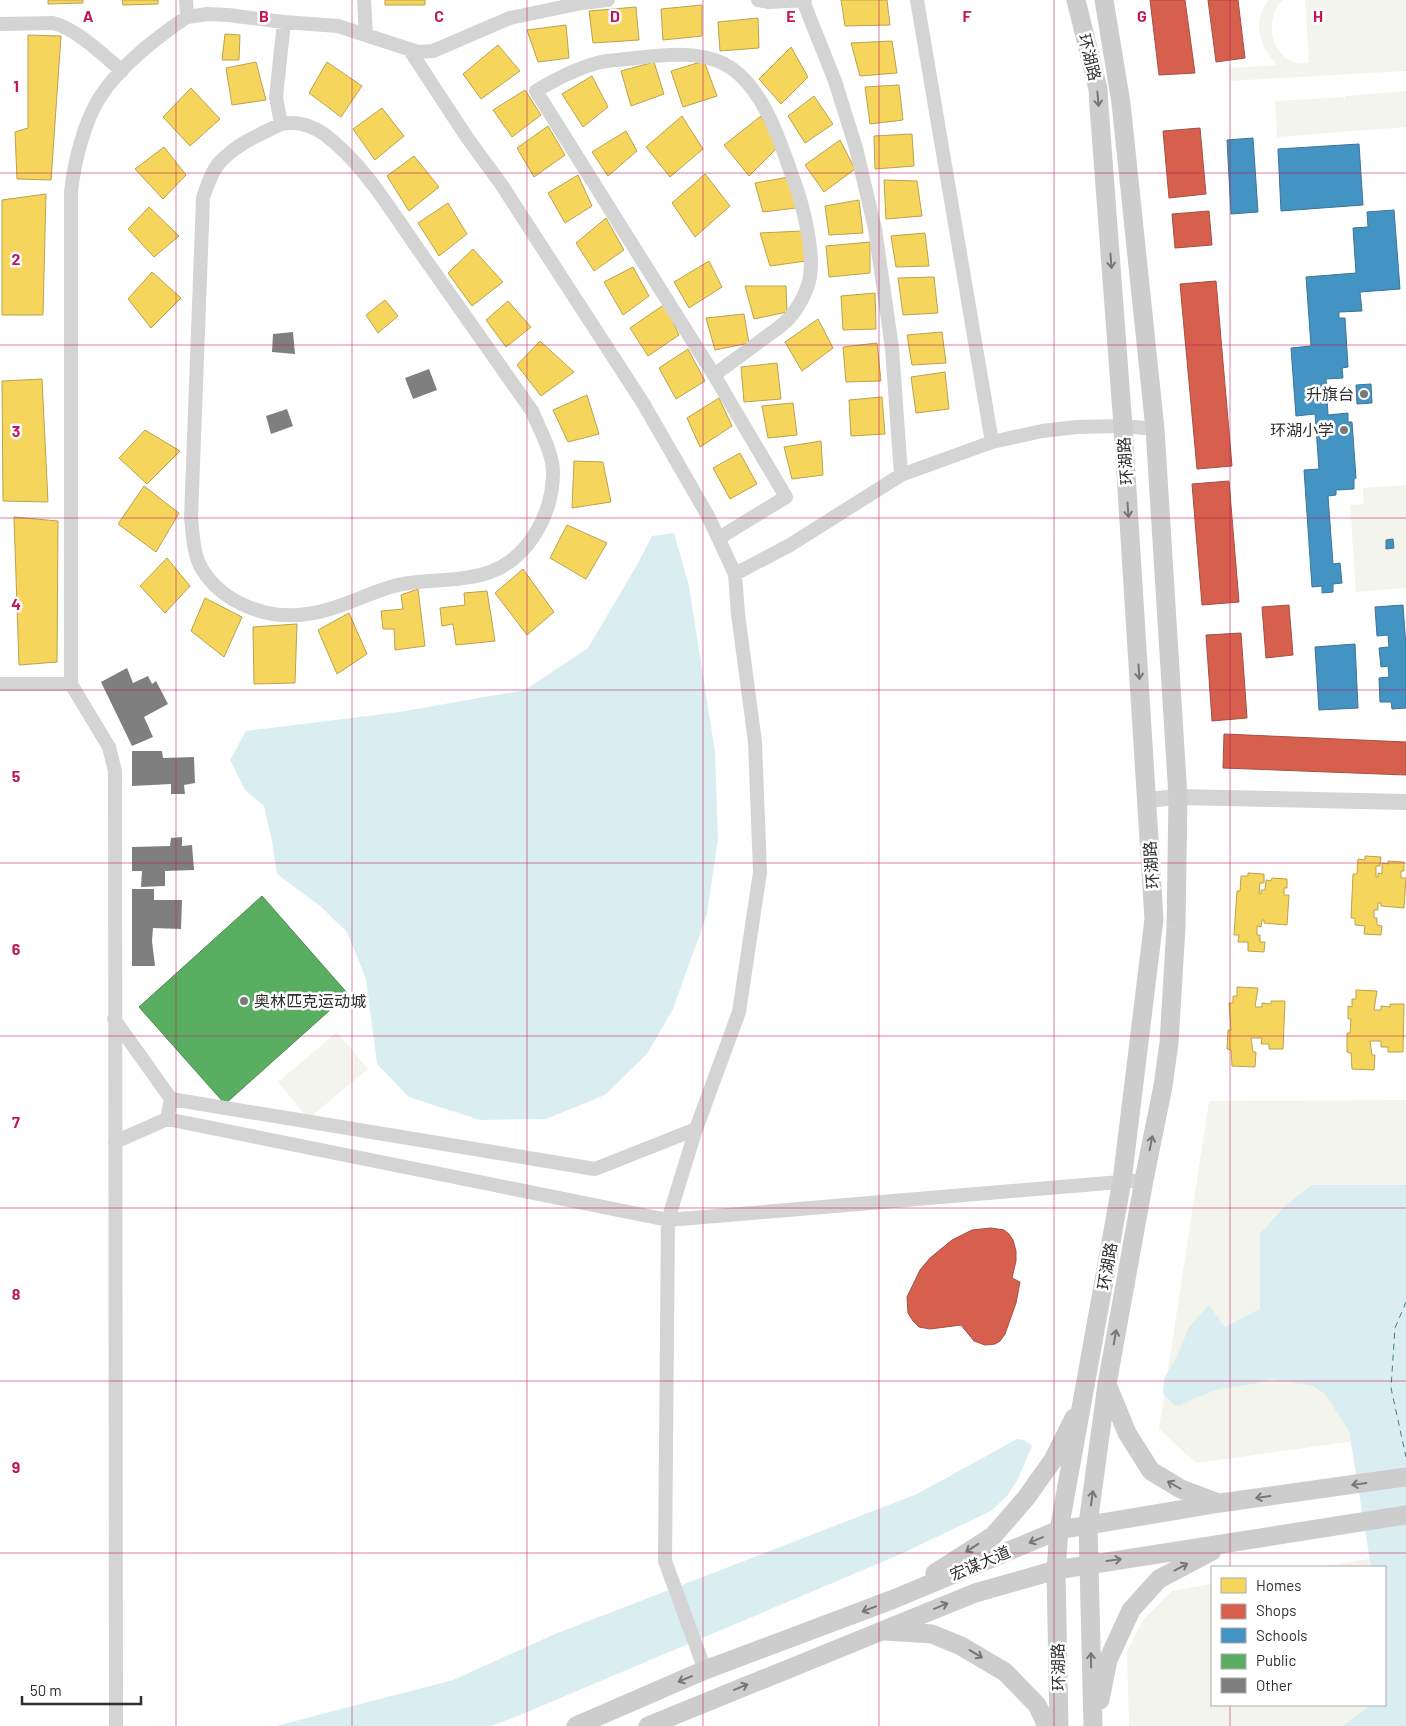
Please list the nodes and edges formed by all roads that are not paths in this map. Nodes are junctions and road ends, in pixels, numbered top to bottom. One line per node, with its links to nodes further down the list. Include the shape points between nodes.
1 (186, 0): 9 (street)
2 (364, 0): 12 (street)
3 (608, 0): 13 (street, via 510,18 433,51)
4 (758, 0): 5 (street)
5 (804, 0): 20 (street, via 856,148 875,229 892,348)
6 (917, 0): 19 (street)
7 (1076, 0): 17 (main road, 环湖路, one-way to 17, via 1098,89)
8 (1104, 0): 18 (main road, 环湖路, via 1121,103)
9 (187, 17): 10 (street, via 221,14); 14 (street)
10 (284, 22): 12 (street, via 338,26); 15 (street, via 276,97)
11 (0, 24): 14 (street, via 60,25 74,32)
12 (366, 35): 13 (street)
13 (409, 49): 21 (street, via 643,403)
14 (122, 71): 24 (street, via 99,98 92,113 78,155 71,192)
15 (281, 124): 15 (street, via 245,142 219,163 203,198 191,518 194,548 201,568 213,584 233,599 257,611 286,616 348,604 394,586 463,579 506,565 540,528 549,503 553,470 532,411 372,184 323,134 301,124)
16 (714, 375): 16 (street, via 536,91 563,74 598,62 693,56 713,59 734,70 755,93 775,128 800,197 811,256 810,277 794,313); 21 (street, via 786,497)
17 (1123, 426): 18 (street); 19 (street, via 1077,427); 26 (main road, 环湖路, one-way to 26)
18 (1155, 429): 25 (main road, 环湖路)
19 (992, 442): 20 (street)
20 (901, 475): 22 (street, via 790,545)
21 (719, 538): 22 (street)
22 (735, 574): 31 (street, via 755,742 760,872 739,1012)
23 (0, 684): 24 (street)
24 (71, 684): 28 (street, via 109,747 115,770)
25 (1178, 796): 26 (street); 27 (street); 33 (main road, 环湖路, one-way to 25, via 1169,1043 1176,928)
26 (1146, 800): 34 (main road, 环湖路, via 1154,919)
27 (1406, 802)
28 (114, 1019): 29 (street); 32 (street)
29 (171, 1099): 30 (street); 31 (street, via 595,1169)
30 (167, 1119): 32 (street); 35 (street)
31 (696, 1129): 35 (street)
32 (116, 1142): 49 (street)
33 (1144, 1180): 34 (street); 36 (main road, 环湖路, one-way to 33)
34 (1122, 1181): 35 (street); 37 (main road, 环湖路)
35 (668, 1220): 48 (street, via 666,1561)
36 (1107, 1384): 39 (main road, one-way to 36, via 1181,1489 1150,1471 1127,1433); 41 (main road, 环湖路, one-way to 36)
37 (1083, 1399): 42 (main road, 环湖路); 46 (main road, one-way to 46, via 1052,1460 1026,1498 993,1536)
38 (1406, 1477): 39 (main road, 宏谋大道, one-way to 39)
39 (1220, 1503): 41 (main road, 宏谋大道)
40 (1406, 1515): 43 (main road, 宏谋大道)
41 (1088, 1524): 42 (main road, 宏谋大道); 44 (main road, 环湖路)
42 (1060, 1530): 45 (main road, 环湖路); 46 (main road, 宏谋大道, one-way to 46)
43 (1225, 1544): 44 (main road, 宏谋大道, one-way to 43); 54 (main road, one-way to 43, via 1108,1660 1131,1610 1159,1579)
44 (1089, 1564): 45 (main road, 宏谋大道); 54 (main road, 环湖路, one-way to 44)
45 (1056, 1570): 47 (main road, 宏谋大道, one-way to 45, via 975,1593); 53 (main road, 环湖路)
46 (894, 1599): 48 (main road, 宏谋大道, one-way to 48)
47 (879, 1631): 51 (main road, 宏谋大道, one-way to 47); 52 (main road, one-way to 52, via 932,1634 961,1646 1005,1672 1037,1705)
48 (705, 1670): 50 (main road, 宏谋大道, one-way to 50)
49 (116, 1725)
50 (576, 1726)
51 (648, 1726)
52 (1047, 1726)
53 (1059, 1726)
54 (1094, 1726)

